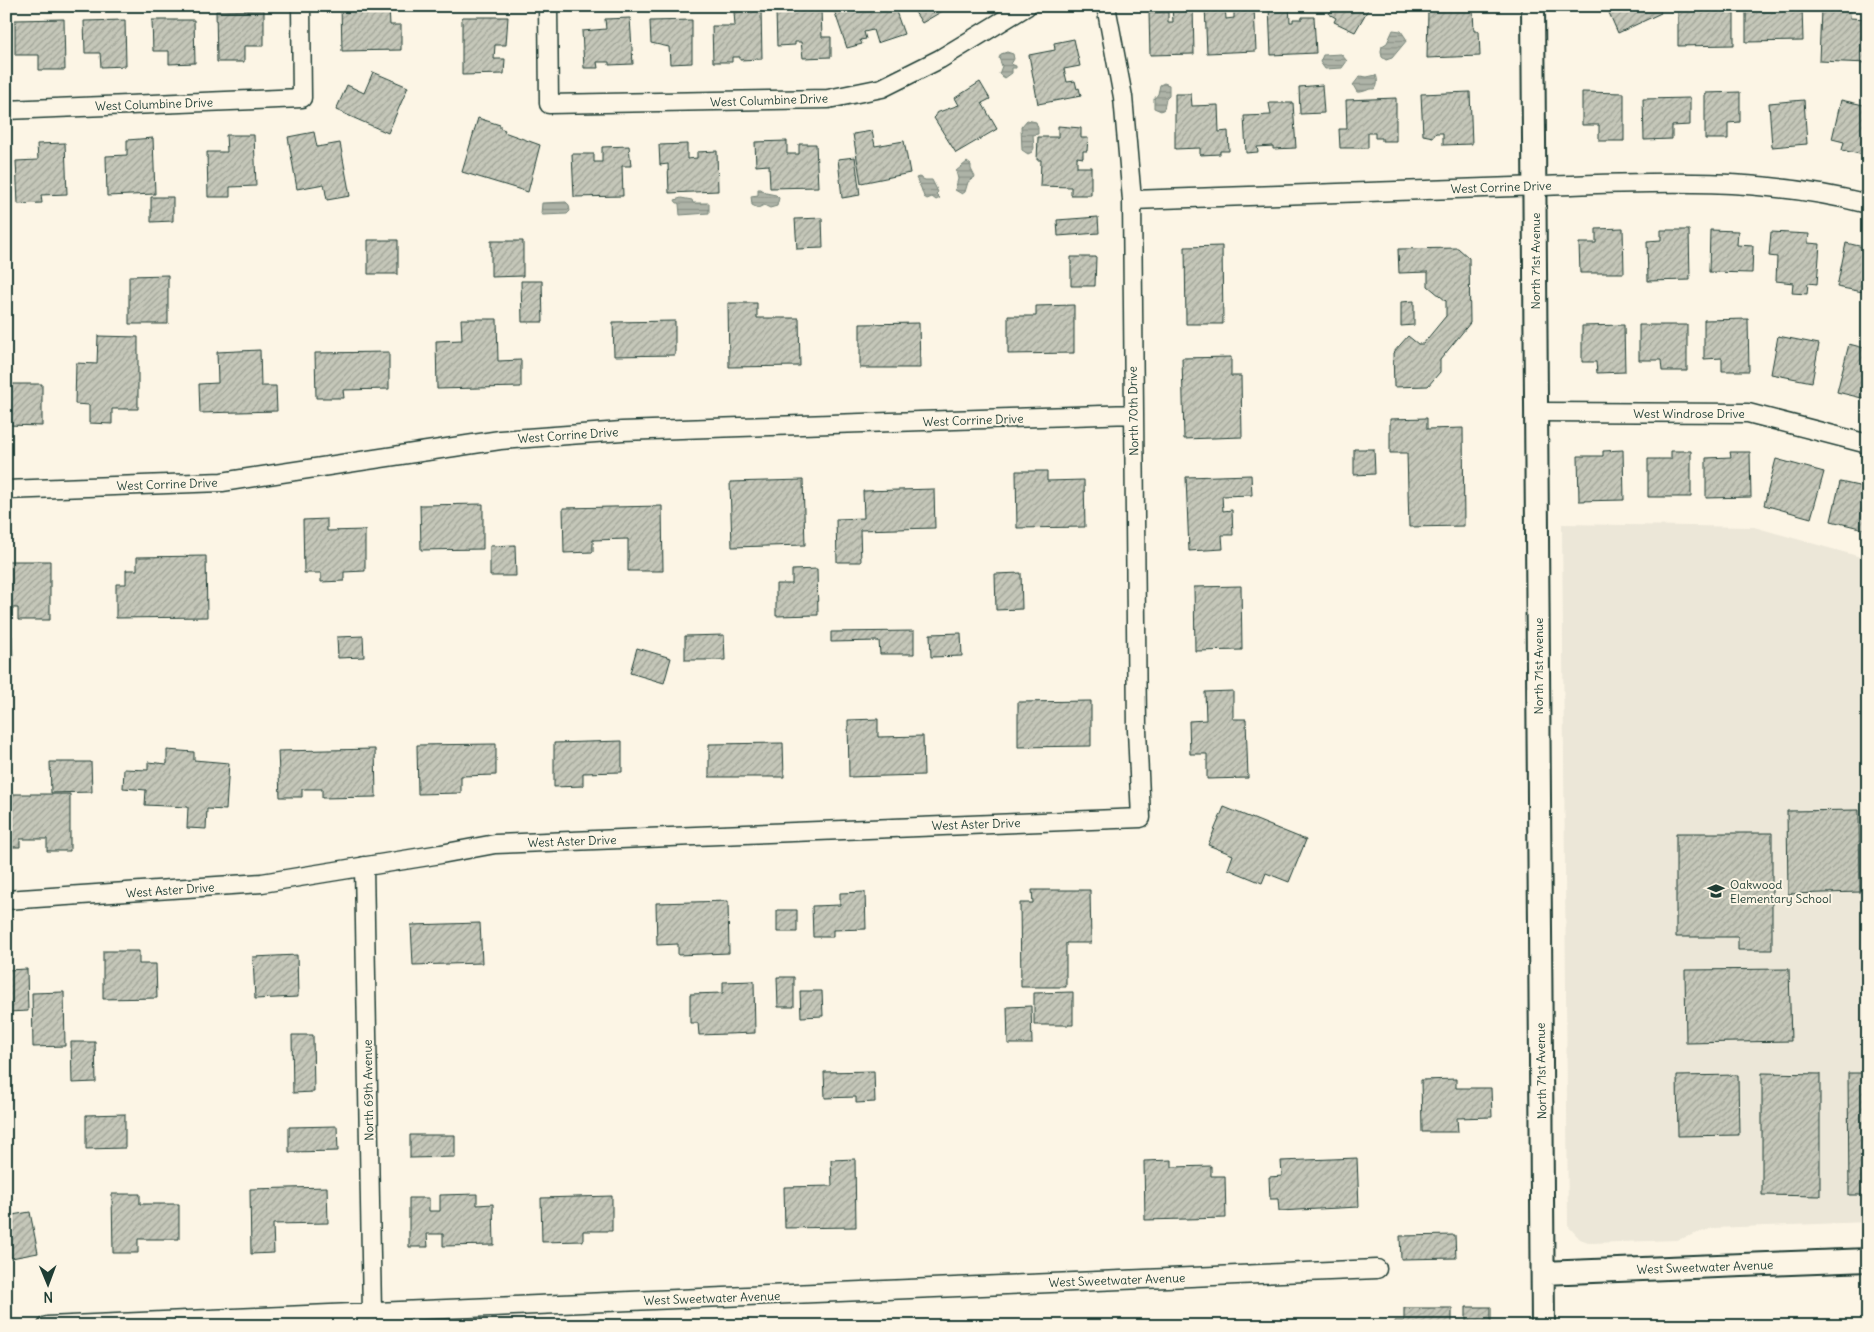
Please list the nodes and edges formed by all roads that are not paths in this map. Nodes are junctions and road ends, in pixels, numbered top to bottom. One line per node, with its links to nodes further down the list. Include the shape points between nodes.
1 (300, 6): 6 (street, West Columbine Drive, via 302,98)
2 (548, 6): 3 (street, West Columbine Drive, via 549,104 828,99 882,88 940,59)
3 (1026, 6)
4 (1106, 6): 8 (street, North 70th Drive, via 1123,97)
5 (1533, 6): 7 (street, North 71st Avenue)
6 (6, 110)
7 (1534, 186): 8 (street, West Corrine Drive); 9 (street, West Corrine Drive, via 1702,182 1759,185 1809,191); 10 (street, North 71st Avenue)
8 (1132, 200): 11 (street, North 70th Drive)
9 (1868, 204)
10 (1536, 412): 12 (street, West Windrose Drive, via 1748,413); 19 (street, North 71st Avenue)
11 (1133, 414): 13 (street, West Corrine Drive, via 603,433 500,440 222,482); 14 (street, North 70th Drive)
12 (1868, 444)
13 (6, 490)
14 (1140, 818): 15 (street, West Aster Drive, via 494,844)
15 (364, 866): 16 (street, West Aster Drive, via 262,883); 20 (street, North 69th Avenue)
16 (6, 900)
17 (1868, 1260): 19 (street, West Sweetwater Avenue)
18 (1377, 1269): 20 (street, West Sweetwater Avenue)
19 (1543, 1273): 22 (street, North 71st Avenue)
20 (372, 1313): 21 (street, West Sweetwater Avenue)
21 (47, 1326)
22 (1543, 1326)

